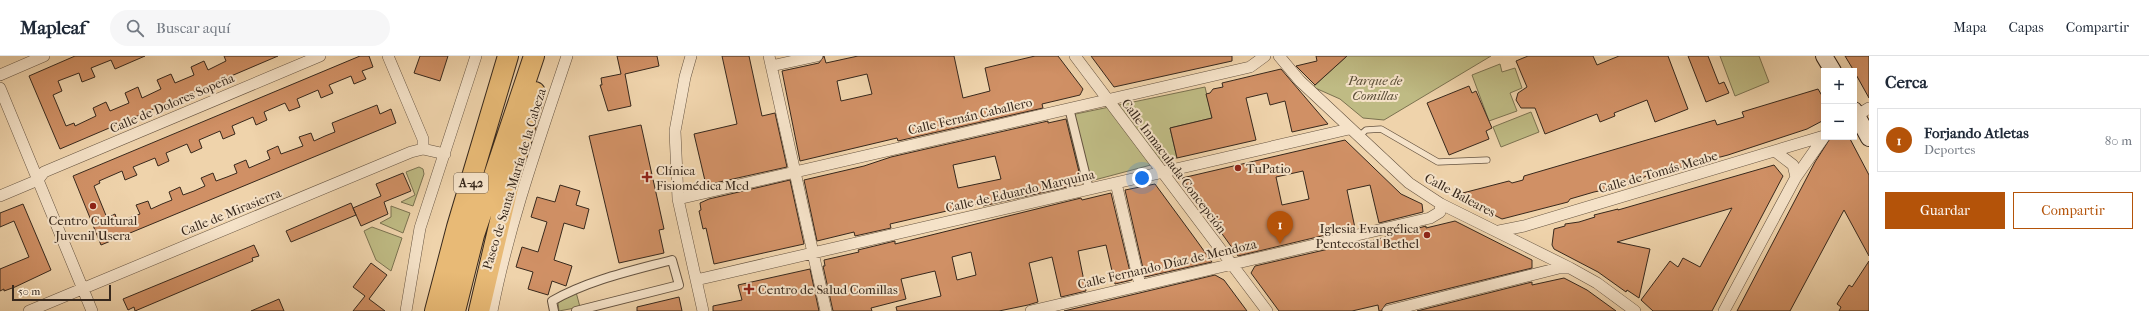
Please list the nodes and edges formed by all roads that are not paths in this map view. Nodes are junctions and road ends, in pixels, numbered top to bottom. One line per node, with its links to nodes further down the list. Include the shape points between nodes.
1 (44, 56): 16 (street)
2 (320, 56): 33 (street, Calle de Dolores Sopeña, via 44,172)
3 (388, 56): 26 (street, via 423,139)
4 (476, 56): 28 (street)
5 (508, 56): 49 (highway, A-42)
6 (567, 56): 52 (street, Paseo de Santa María de la Cabeza, via 523,190)
7 (691, 56): 37 (street, via 675,131)
8 (817, 56): 14 (street)
9 (1075, 56): 18 (street, Calle Inmaculada Concepción)
10 (1265, 56): 18 (street, Calle Fernán Caballero, via 1250,67)
11 (1279, 56): 21 (street, Calle Baleares, via 1300,81)
12 (1824, 56): 15 (main road)
13 (532, 60): 50 (highway, A-42, via 474,235); 51 (highway, A-42, via 537,86 509,183)
14 (770, 61): 30 (street)
15 (1830, 68)
16 (0, 75)
17 (0, 88): 33 (street)
18 (1107, 99): 19 (street, Calle Fernán Caballero); 31 (street, Calle Inmaculada Concepción)
19 (1069, 108): 30 (street, Calle Fernán Caballero); 35 (street)
20 (1858, 113): 24 (main road)
21 (1349, 129): 22 (street, Calle Baleares); 31 (street, Calle de Eduardo Marquina)
22 (1358, 137): 29 (lane, via 1366,130 1382,129 1438,162); 38 (street, Calle Baleares, via 1409,184)
23 (1821, 137): 27 (street, Calle de Tomás Meabe)
24 (1869, 138)
25 (1821, 140): 32 (street)
26 (423, 149): 28 (street); 45 (street, Calle de Mirasierra)
27 (1776, 152): 32 (street, via 1793,165); 39 (street, Calle de Tomás Meabe, via 1532,224)
28 (445, 154): 48 (street, via 420,228)
29 (1487, 160)
30 (795, 171): 37 (street, Calle Fernán Caballero); 40 (street)
31 (1162, 173): 34 (street, Calle de Eduardo Marquina); 41 (street, Calle Inmaculada Concepción)
32 (1796, 177): 61 (street)
33 (38, 180): 36 (street, Calle de Dolores Sopeña); 45 (street)
34 (1116, 183): 35 (street, Calle de Eduardo Marquina); 44 (street)
35 (1089, 189): 40 (street, Calle de Eduardo Marquina)
36 (0, 196)
37 (678, 199): 43 (street)
38 (1441, 204): 39 (street, Calle Baleares); 41 (street, Calle Fernando Díaz de Mendoza, via 1440,212 1430,218)
39 (1499, 231): 42 (street, Calle Baleares)
40 (813, 252): 43 (street, Calle de Eduardo Marquina); 56 (street)
41 (1229, 263): 44 (street, Calle Fernando Díaz de Mendoza); 58 (street, Calle Inmaculada Concepción)
42 (1570, 268): 59 (street, via 1559,268); 60 (street, Calle Baleares, via 1597,283)
43 (696, 280): 55 (street)
44 (1140, 285): 57 (street, Calle Fernando Díaz de Mendoza)
45 (83, 288): 46 (street, Calle de Mirasierra); 47 (street)
46 (29, 311)
47 (92, 311)
48 (406, 311)
49 (435, 311)
50 (455, 311)
51 (479, 311)
52 (492, 311)
53 (554, 311): 54 (street, via 552,301 570,291 619,274 672,260 679,285)
54 (576, 311)
55 (703, 311)
56 (826, 311)
57 (1031, 311)
58 (1267, 311)
59 (1388, 311)
60 (1635, 311)
61 (1724, 311)

